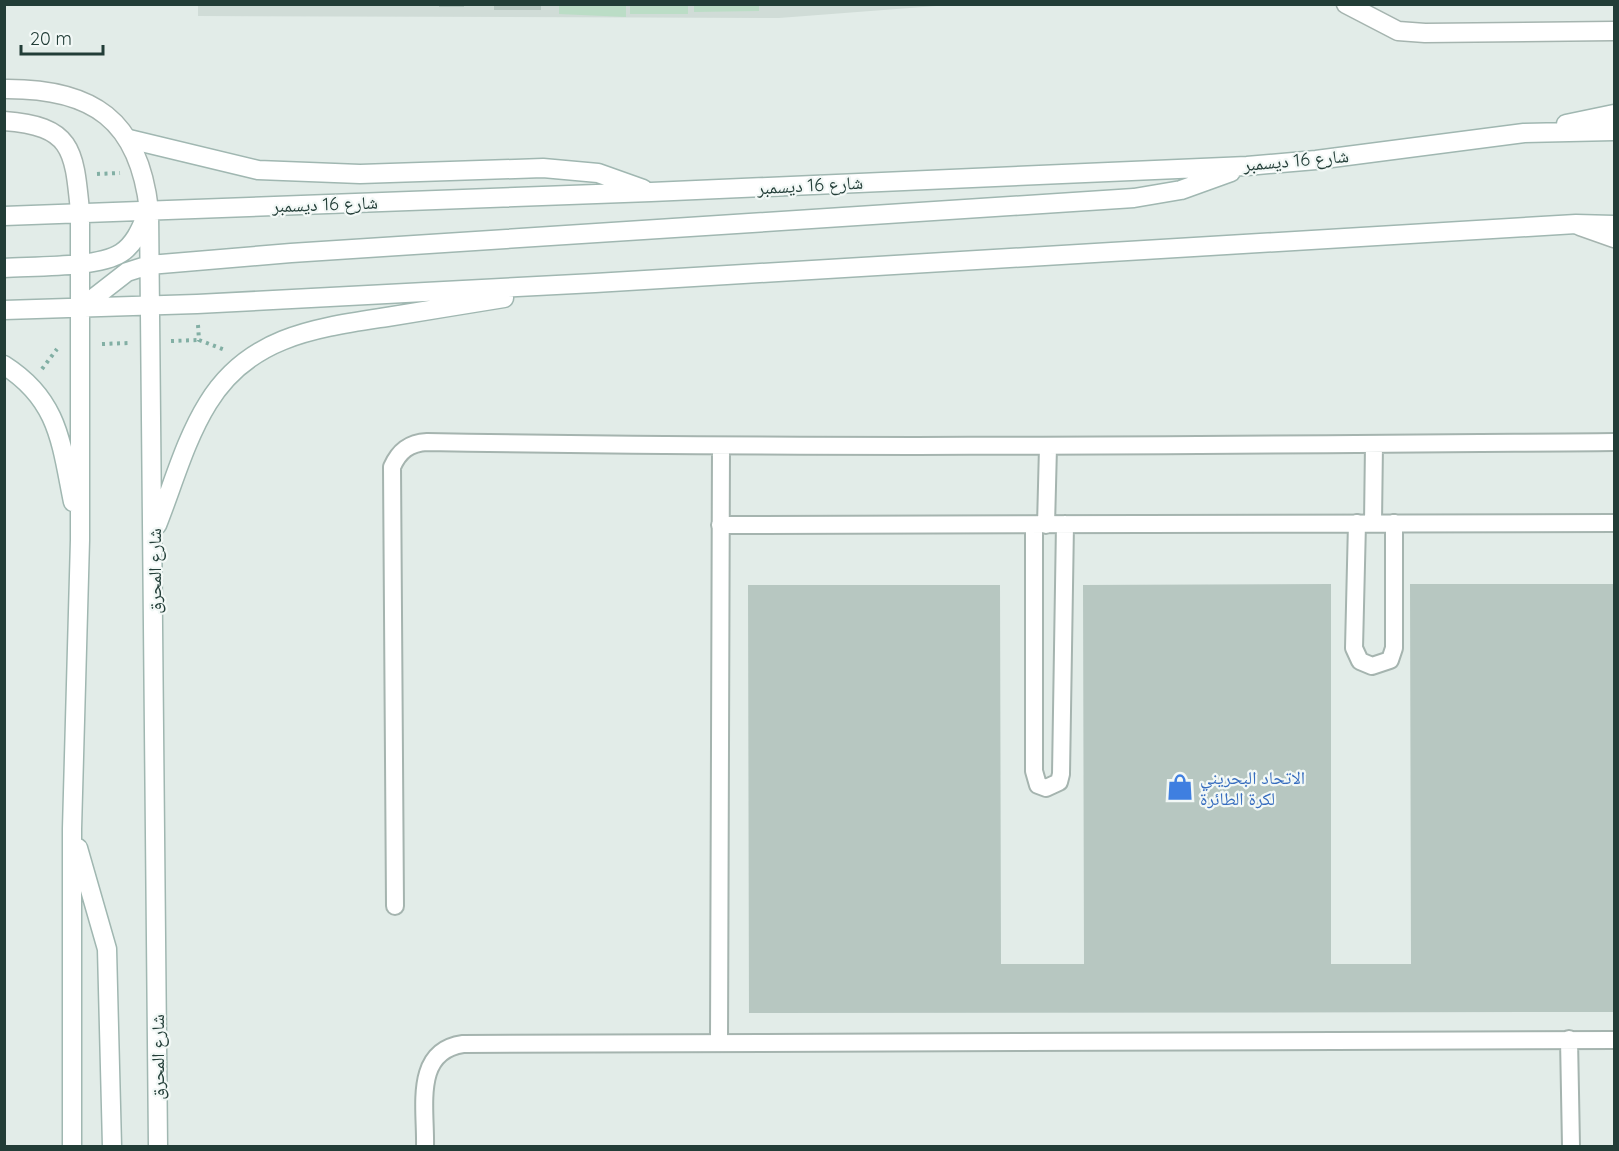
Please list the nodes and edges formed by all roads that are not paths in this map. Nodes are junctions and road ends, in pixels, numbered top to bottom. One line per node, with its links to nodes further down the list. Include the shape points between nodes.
1 (1346, 4): 2 (main road, via 1398,31)
2 (1614, 31)
3 (4, 89): 8 (main road, شارع المحرق, via 38,91 85,102 102,112)
4 (1614, 114): 7 (main road)
5 (4, 121): 12 (main road, via 49,128 61,138 73,161)
6 (1614, 131): 7 (main road, شارع 16 ديسمبر)
7 (1524, 133): 9 (main road, شارع 16 ديسمبر)
8 (129, 139): 10 (main road, via 258,170 360,174 543,168 598,173); 11 (main road, شارع المحرق, via 142,172)
9 (1247, 166): 10 (main road, شارع 16 ديسمبر); 18 (main road, via 1181,190 1134,198)
10 (651, 192): 11 (main road, شارع 16 ديسمبر)
11 (149, 210): 12 (main road, شارع 16 ديسمبر); 17 (main road, via 138,234 121,253); 18 (main road, شارع المحرق)
12 (80, 211): 13 (main road, شارع 16 ديسمبر); 17 (main road)
13 (4, 216)
14 (1576, 224): 15 (main road); 16 (main road); 20 (main road)
15 (1614, 225)
16 (1614, 238)
17 (81, 263): 19 (main road); 22 (main road)
18 (149, 265): 21 (main road, شارع المحرق); 22 (main road, via 127,272)
19 (4, 268)
20 (595, 283): 21 (main road); 35 (main road, via 310,329 278,341 248,359 208,401)
21 (148, 306): 22 (main road); 35 (main road, شارع المحرق)
22 (82, 307): 23 (main road); 36 (main road)
23 (4, 310)
24 (4, 365): 36 (main road, via 30,383 54,419)
25 (1614, 442): 26 (lane)
26 (1374, 444): 28 (lane); 29 (lane)
27 (721, 447): 28 (lane); 33 (lane); 38 (lane, via 417,442 401,451 392,467 391,520)
28 (1048, 447): 34 (lane)
29 (1365, 523): 30 (lane); 30 (lane, via 1353,648 1360,661 1372,666 1390,660 1394,648); 31 (lane)
30 (1394, 523): 32 (lane)
31 (1065, 524): 34 (lane); 34 (lane, via 1061,774 1054,787 1046,788 1038,785 1034,771)
32 (1614, 524)
33 (720, 525): 34 (lane); 41 (lane)
34 (1040, 525)
35 (153, 535): 44 (main road, شارع المحرق)
36 (80, 540): 37 (main road)
37 (72, 829): 42 (main road); 43 (main road, via 107,949)
38 (395, 906)
39 (1569, 1039): 40 (lane); 41 (lane); 46 (lane)
40 (1614, 1040)
41 (718, 1042): 45 (lane, via 450,1045 431,1061 427,1074)
42 (72, 1146)
43 (112, 1146)
44 (158, 1146)
45 (425, 1146)
46 (1571, 1146)

